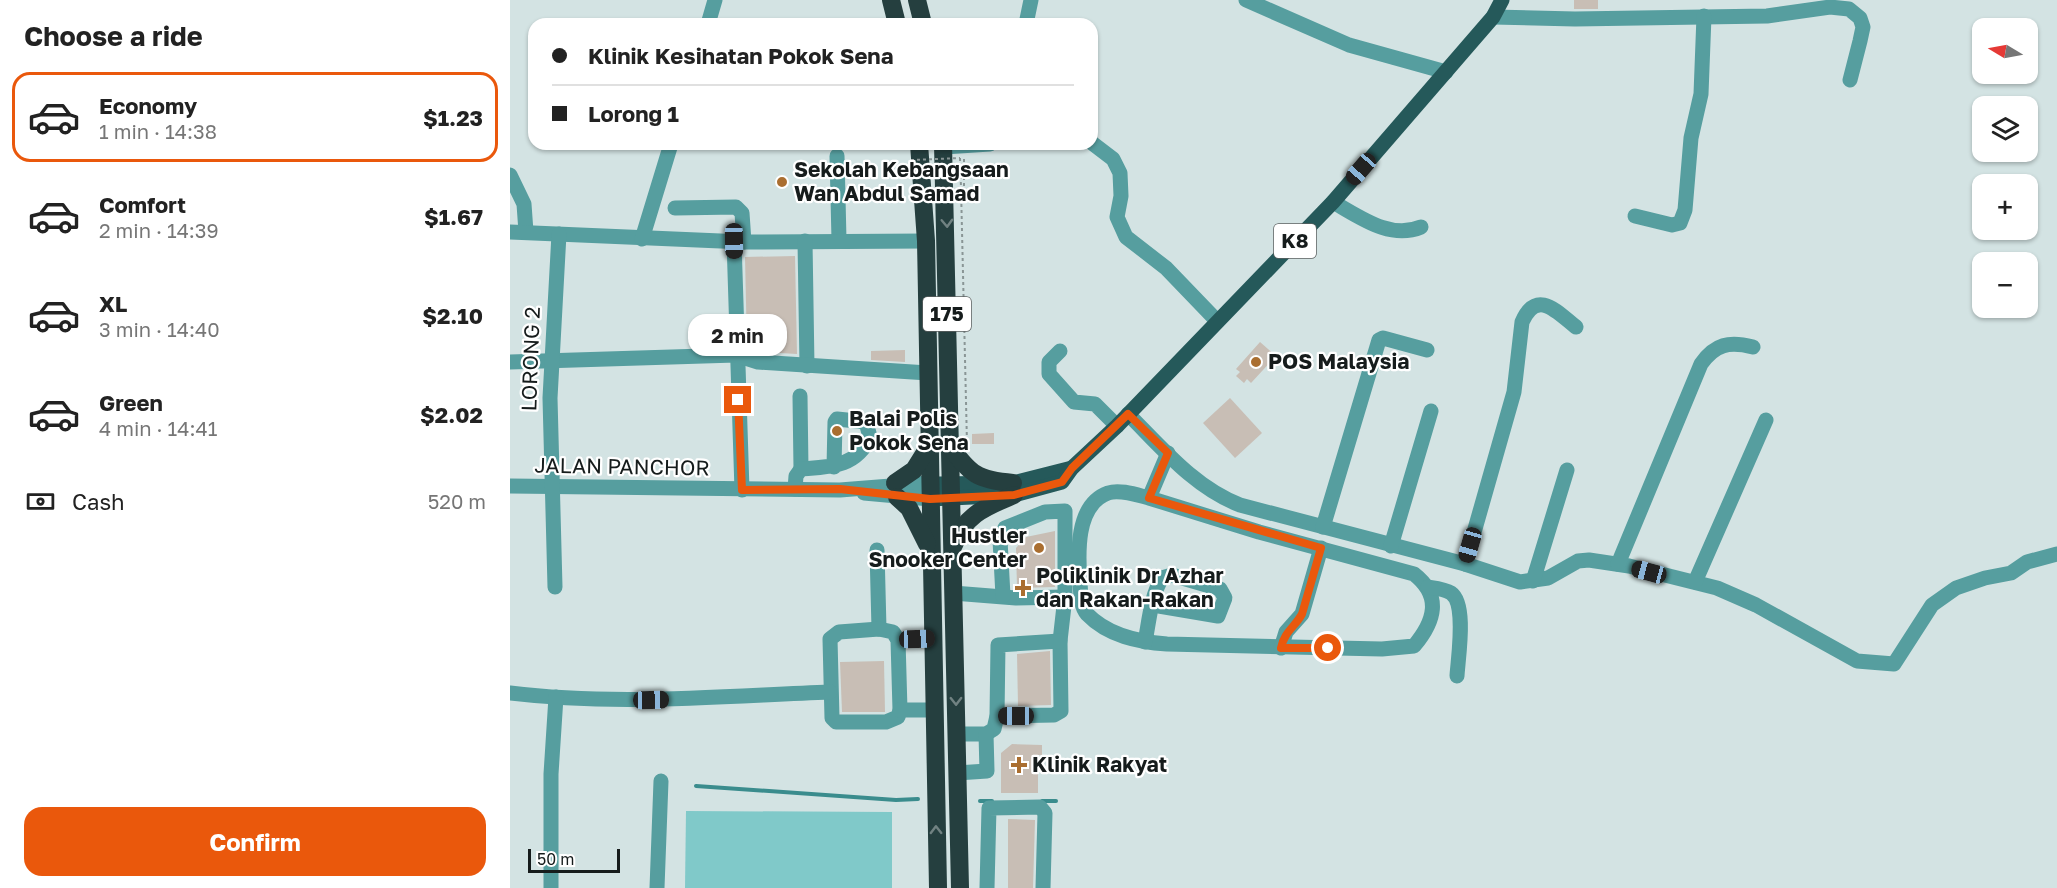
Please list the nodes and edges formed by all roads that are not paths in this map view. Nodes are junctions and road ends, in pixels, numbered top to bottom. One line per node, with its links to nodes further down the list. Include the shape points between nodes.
1 (715, 0): 9 (street)
2 (891, 0): 10 (highway)
3 (917, 0): 11 (highway)
4 (1031, 0): 12 (street)
5 (1246, 0): 13 (street, via 1349,45)
6 (1502, 0): 8 (main road, K8)
7 (1704, 16): 8 (street); 14 (street, via 1783,16 1821,8 1849,9 1860,18 1863,27); 23 (street, via 1701,94 1691,138 1685,210 1680,223 1672,225)
8 (1493, 17): 13 (main road, K8)
9 (710, 18)
10 (896, 18)
11 (922, 18)
12 (1027, 18)
13 (1446, 72): 21 (main road, K8)
14 (1850, 80)
15 (1098, 148): 33 (street, via 1113,159 1120,173 1117,217 1126,237 1166,268)
16 (669, 150): 28 (street)
17 (951, 150): 49 (highway, 175, one-way to 49)
18 (913, 154): 31 (highway, 175)
19 (837, 156): 29 (street)
20 (510, 176): 26 (street, via 524,204)
21 (1333, 202): 24 (street, via 1390,230 1411,231); 33 (main road, K8)
22 (675, 208): 32 (street, via 736,207 742,213)
23 (1635, 216)
24 (1421, 226)
25 (510, 232): 26 (street)
26 (526, 232): 27 (street)
27 (559, 234): 28 (street); 40 (street, LORONG 2)
28 (642, 239): 32 (street)
29 (839, 240): 30 (street); 31 (street)
30 (805, 241): 32 (street); 41 (street)
31 (926, 241): 42 (highway, 175)
32 (739, 242): 38 (street)
33 (1217, 321): 45 (main road, K8)
34 (1576, 327): 70 (street, via 1548,305 1538,304 1522,322 1514,392)
35 (1753, 346): 71 (street, via 1724,344 1701,364)
36 (1427, 350): 63 (street, via 1379,340)
37 (1060, 351): 47 (street, via 1049,362 1049,374 1074,402 1095,404)
38 (736, 356): 40 (street); 41 (street); 58 (street)
39 (510, 362): 40 (street)
40 (551, 362): 55 (street, LORONG 2)
41 (807, 366): 42 (street)
42 (928, 373): 48 (highway, 175)
43 (800, 396): 52 (street)
44 (1431, 411): 64 (street)
45 (1128, 414): 47 (main road, K8); 50 (street)
46 (1767, 420): 73 (street)
47 (1117, 426): 57 (main road, K8, via 1062,482)
48 (930, 444): 59 (highway); 60 (highway, 175)
49 (949, 445): 57 (highway, via 970,472); 61 (highway, 175)
50 (1168, 453): 62 (street); 63 (street, via 1192,476 1226,499)
51 (834, 467): 52 (street)
52 (801, 469): 56 (street)
53 (1567, 470): 72 (street)
54 (510, 486): 55 (street, JALAN PANCHOR)
55 (552, 486): 58 (street, JALAN PANCHOR); 74 (street, LORONG 2)
56 (795, 489): 58 (street, JALAN PANCHOR); 59 (street, JALAN PANCHOR)
57 (1014, 489): 61 (main road, K8); 67 (highway, via 977,511 962,528)
58 (742, 490)
59 (896, 490): 60 (street, JALAN PANCHOR); 68 (highway, via 914,515)
60 (929, 491): 61 (main road, K8); 68 (highway, 175)
61 (951, 492): 67 (highway, 175)
62 (1149, 498): 65 (street); 84 (street, via 1120,492 1101,496 1083,523 1079,552 1086,613 1110,630)
63 (1323, 527): 64 (street)
64 (1391, 546): 70 (street)
65 (1321, 548): 75 (street, via 1414,574); 85 (street, via 1302,614 1286,632)
66 (877, 550): 80 (street)
67 (952, 550): 76 (highway, 175)
68 (931, 551): 81 (highway, 175)
69 (2057, 554): 73 (street, via 2027,562 2011,573 1956,588 1932,605 1893,664 1857,661 1749,601)
70 (1465, 564): 72 (street, via 1520,582)
71 (1618, 564): 72 (street, via 1578,561 1548,578); 73 (street)
72 (1533, 581)
73 (1695, 582)
74 (555, 587)
75 (1428, 587): 85 (street, via 1432,614 1414,646); 86 (street, via 1451,593 1458,601)
76 (953, 593): 77 (street); 93 (highway, 175, one-way to 93)
77 (1009, 597): 78 (street); 78 (street, via 1001,534 1024,519 1057,511 1065,512)
78 (1065, 597): 83 (street)
79 (1153, 605): 84 (street)
80 (879, 629): 82 (street, via 893,632); 87 (street, via 839,632 830,639)
81 (932, 638): 82 (street); 91 (highway, 175)
82 (898, 640): 90 (street)
83 (1060, 641): 92 (street, via 998,645); 92 (street, via 1061,711 1054,715)
84 (1145, 642): 85 (street)
85 (1281, 648)
86 (1457, 676)
87 (830, 692): 89 (street, via 651,700); 90 (street, via 832,718 836,722 886,722 898,717)
88 (510, 693): 89 (street)
89 (556, 698): 97 (street)
90 (900, 710): 91 (street)
91 (934, 710): 99 (highway, 175, one-way to 91)
92 (997, 716): 94 (street, via 994,729)
93 (956, 734): 94 (street); 95 (highway, 175)
94 (986, 734): 95 (street, via 987,771)
95 (957, 774): 100 (highway, 175)
96 (661, 781): 98 (street)
97 (551, 888)
98 (657, 888)
99 (938, 888)
100 (960, 888)
101 (987, 888): 102 (street, via 989,808 1040,807 1044,809)
102 (1043, 888)

